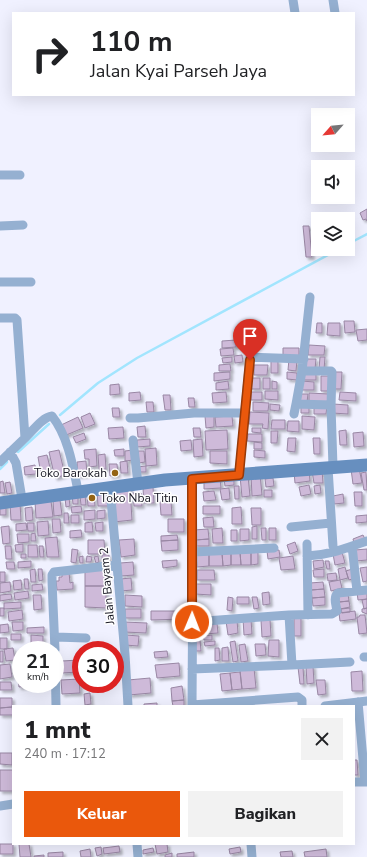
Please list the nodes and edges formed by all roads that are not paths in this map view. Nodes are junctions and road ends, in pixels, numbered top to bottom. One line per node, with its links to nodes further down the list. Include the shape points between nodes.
1 (294, 0): 3 (street)
2 (333, 0): 4 (street)
3 (295, 12)
4 (335, 12)
5 (0, 175): 6 (street)
6 (20, 175)
7 (23, 225): 8 (street)
8 (0, 226)
9 (0, 282): 10 (street)
10 (31, 282)
11 (310, 297): 13 (street)
12 (0, 318): 20 (street, via 17,320)
13 (304, 358): 14 (street); 17 (street, via 252,357)
14 (302, 371): 15 (street); 16 (street, via 331,372)
15 (296, 404): 16 (street); 18 (street)
16 (331, 405): 25 (street)
17 (245, 413): 19 (street, via 194,413); 26 (street)
18 (294, 414)
19 (130, 418)
20 (25, 438): 22 (street); 30 (street, via 43,420 52,416 66,444)
21 (133, 440): 28 (street)
22 (10, 452): 23 (street); 31 (street, via 16,463)
23 (0, 462)
24 (367, 464): 25 (main road)
25 (330, 468): 26 (main road); 33 (street)
26 (239, 475): 27 (main road)
27 (192, 479): 28 (main road); 40 (street)
28 (138, 484): 29 (main road)
29 (110, 488): 30 (main road); 42 (street, Jalan Bayam 2)
30 (78, 491): 31 (main road)
31 (22, 499): 32 (main road)
32 (0, 503)
33 (331, 523): 34 (street); 37 (street)
34 (291, 527)
35 (367, 541): 38 (street)
36 (307, 544): 41 (street)
37 (333, 546)
38 (352, 546): 41 (street, via 330,554); 44 (street)
39 (274, 548): 40 (street)
40 (193, 552): 47 (street)
41 (307, 556): 45 (street)
42 (117, 565): 48 (street, via 54,572); 57 (street, Jalan Bayam 2)
43 (367, 590): 44 (street)
44 (357, 591): 45 (street, via 336,595 335,613)
45 (308, 614): 46 (street)
46 (289, 615): 47 (street); 52 (street)
47 (192, 622): 53 (street)
48 (54, 637): 49 (street); 50 (street)
49 (86, 638)
50 (54, 641)
51 (350, 662): 52 (street)
52 (292, 665): 53 (street)
53 (192, 669): 58 (street)
54 (56, 693): 56 (street)
55 (363, 702): 61 (street); 63 (street)
56 (56, 705)
57 (128, 705)
58 (192, 705)
59 (204, 705): 60 (street, via 298,697 302,700)
60 (302, 705)
61 (334, 705)
62 (355, 782): 63 (street)
63 (366, 782)
64 (12, 804): 65 (street)
65 (0, 806)
66 (137, 845): 68 (street)
67 (250, 845): 69 (street)
68 (138, 857)
69 (252, 857)

